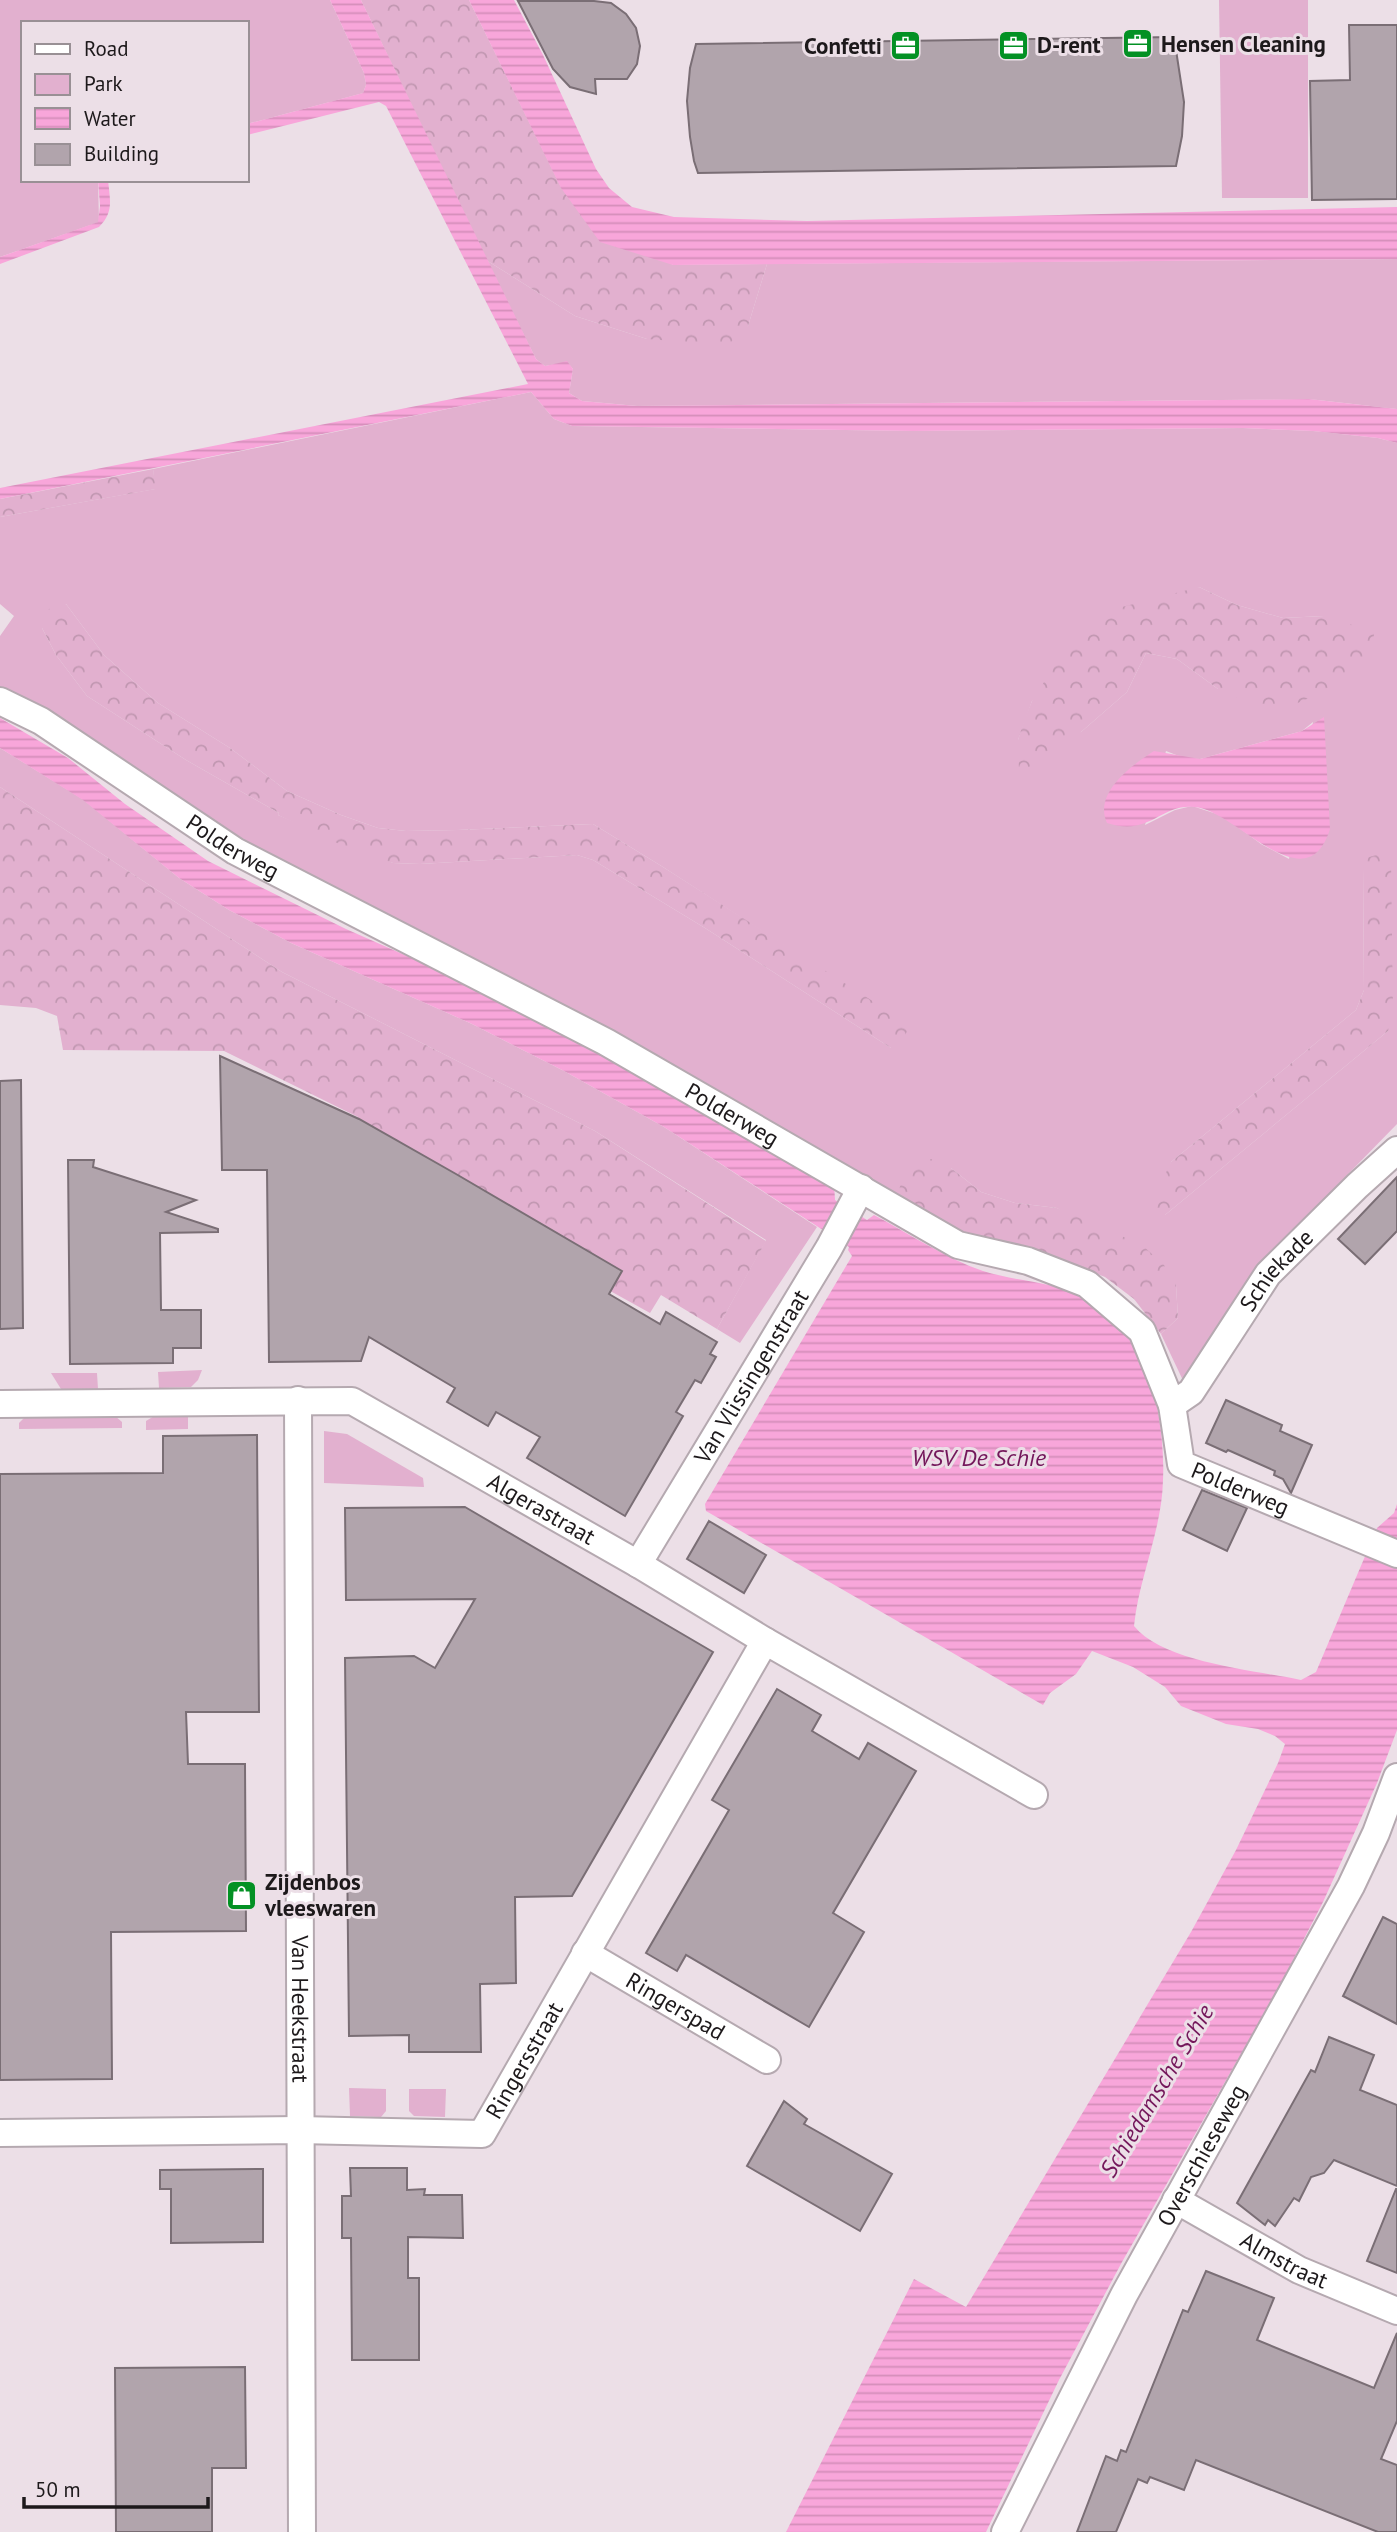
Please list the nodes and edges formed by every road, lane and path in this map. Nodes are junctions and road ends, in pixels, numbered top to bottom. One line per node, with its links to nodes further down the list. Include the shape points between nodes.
1 (0, 701): 3 (street, Polderweg, via 41,721 235,851 607,1042)
2 (1397, 1150): 6 (street, Schiekade, via 1268,1275 1191,1392)
3 (858, 1195): 6 (street, Polderweg, via 958,1245 1028,1261 1087,1284 1142,1331); 8 (street, Van Vlissingenstraat)
4 (298, 1401): 5 (street, Algerastraat); 8 (street, Algerastraat, via 352,1401); 14 (street, Van Heekstraat)
5 (0, 1405)
6 (1172, 1405): 7 (street, Polderweg, via 1181,1464)
7 (1397, 1554)
8 (638, 1564): 9 (street, Algerastraat)
9 (765, 1641): 11 (street, Algerastraat); 12 (street, Ringersstraat)
10 (1397, 1777): 16 (street, Overschieseweg, via 1351,1886)
11 (1034, 1795)
12 (584, 1953): 13 (street, Ringerspad); 14 (street, Ringersstraat, via 482,2134)
13 (767, 2060)
14 (299, 2130): 15 (street, Ringersstraat); 18 (street, Van Heekstraat)
15 (0, 2133)
16 (1176, 2200): 17 (street, Almstraat, via 1298,2270); 19 (street, Overschieseweg)
17 (1397, 2311)
18 (303, 2532)
19 (1005, 2532)

